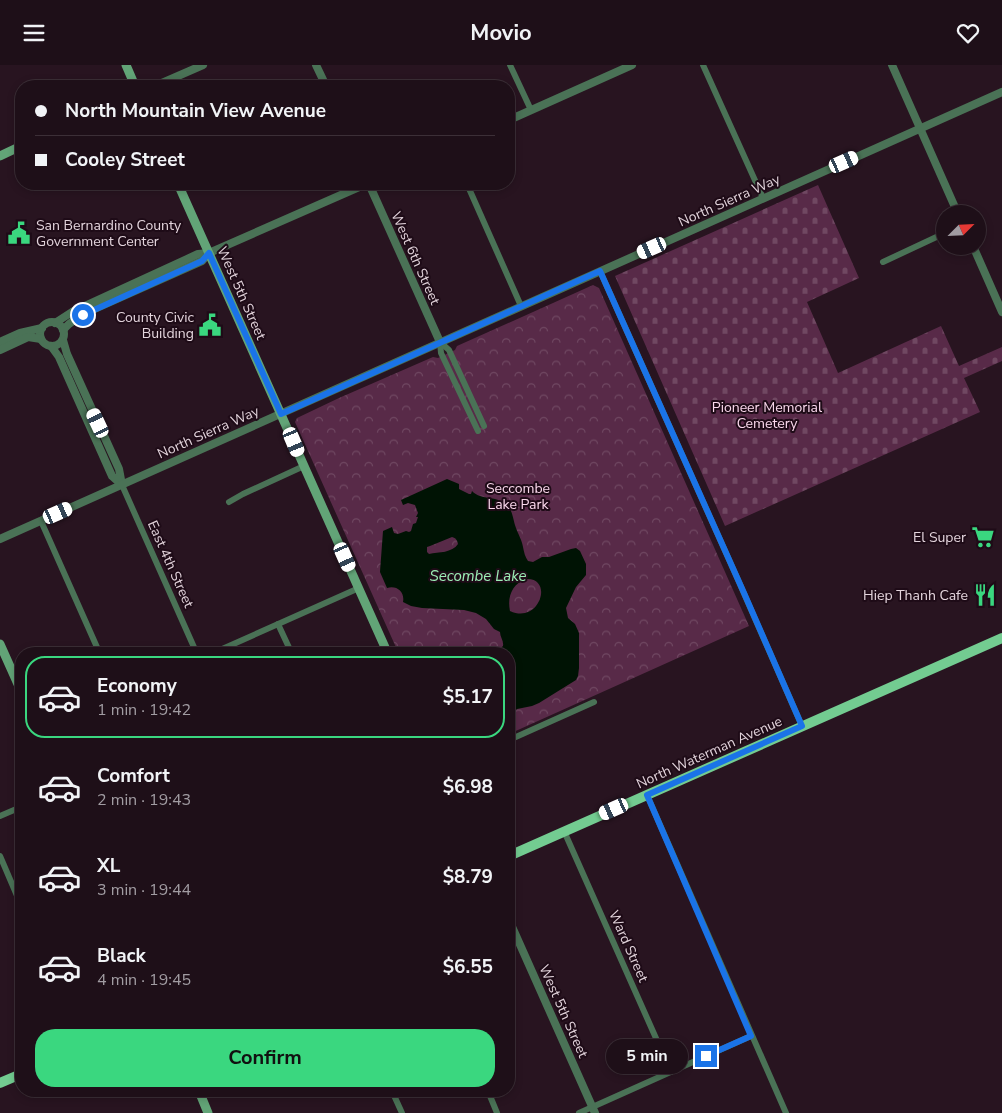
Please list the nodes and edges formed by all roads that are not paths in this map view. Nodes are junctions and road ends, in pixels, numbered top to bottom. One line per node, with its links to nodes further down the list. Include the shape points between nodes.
1 (126, 65): 8 (main road)
2 (203, 65): 9 (street)
3 (316, 65): 10 (street)
4 (510, 65): 12 (street)
5 (632, 65): 12 (street)
6 (703, 65): 21 (street)
7 (892, 65): 14 (street)
8 (132, 80)
9 (169, 80)
10 (323, 80)
11 (1001, 93): 14 (street, North Sierra Way)
12 (530, 110): 13 (street)
13 (515, 117)
14 (920, 128): 21 (street, North Sierra Way); 22 (street)
15 (15, 149): 16 (main road)
16 (0, 156)
17 (181, 190): 24 (main road, West 5th Street)
18 (353, 190): 24 (street)
19 (371, 190): 36 (street, West 6th Street)
20 (470, 190): 28 (street)
21 (763, 198): 27 (street, North Sierra Way)
22 (954, 205)
23 (936, 237): 26 (street)
24 (209, 253): 30 (street, via 198,254 135,282 72,311); 32 (street, via 202,261 83,315); 39 (main road, West 5th Street)
25 (977, 255): 29 (street)
26 (883, 262)
27 (600, 271): 28 (street, North Sierra Way); 59 (street)
28 (521, 306): 36 (street, North Sierra Way)
29 (1002, 312)
30 (55, 323): 31 (street, via 48,323); 32 (street)
31 (42, 328): 33 (street); 35 (street)
32 (63, 330): 34 (street)
33 (42, 339): 37 (street); 38 (street, via 28,337)
34 (62, 340): 37 (street, via 59,345); 43 (street, via 119,469)
35 (0, 342)
36 (440, 342): 39 (street, North Sierra Way); 40 (street, via 448,350); 41 (street)
37 (51, 346): 43 (street, via 60,358 112,476)
38 (0, 350)
39 (281, 414): 42 (main road, West 5th Street); 43 (street, North Sierra Way)
40 (484, 426)
41 (478, 431)
42 (304, 466): 44 (street); 47 (main road, West 5th Street)
43 (122, 485): 45 (street, North Sierra Way); 52 (street, East 4th Street)
44 (229, 502)
45 (41, 521): 46 (street, North Sierra Way); 51 (street)
46 (0, 539)
47 (359, 588): 48 (street); 55 (main road, West 5th Street)
48 (278, 624): 53 (street); 54 (street)
49 (1002, 638): 59 (main road, North Waterman Avenue)
50 (0, 644): 56 (main road)
51 (97, 647)
52 (194, 647)
53 (227, 647)
54 (289, 647)
55 (385, 647)
56 (2, 655): 57 (main road)
57 (15, 680)
58 (594, 702): 60 (street)
59 (802, 726): 61 (main road, North Waterman Avenue)
60 (515, 736)
61 (647, 795): 64 (main road, North Waterman Avenue); 69 (street)
62 (15, 810): 63 (street)
63 (0, 816)
64 (564, 831): 65 (main road, North Waterman Avenue); 70 (street, Ward Street)
65 (515, 853)
66 (0, 856): 67 (street)
67 (15, 891)
68 (515, 934): 76 (street, West 5th Street)
69 (751, 1036): 70 (street); 81 (street)
70 (671, 1072): 76 (street)
71 (15, 1076): 72 (main road)
72 (1, 1079)
73 (201, 1097): 77 (main road)
74 (395, 1097): 78 (street)
75 (490, 1097): 79 (street)
76 (594, 1110): 80 (street)
77 (208, 1113)
78 (402, 1113)
79 (497, 1113)
80 (579, 1113)
81 (786, 1113)

